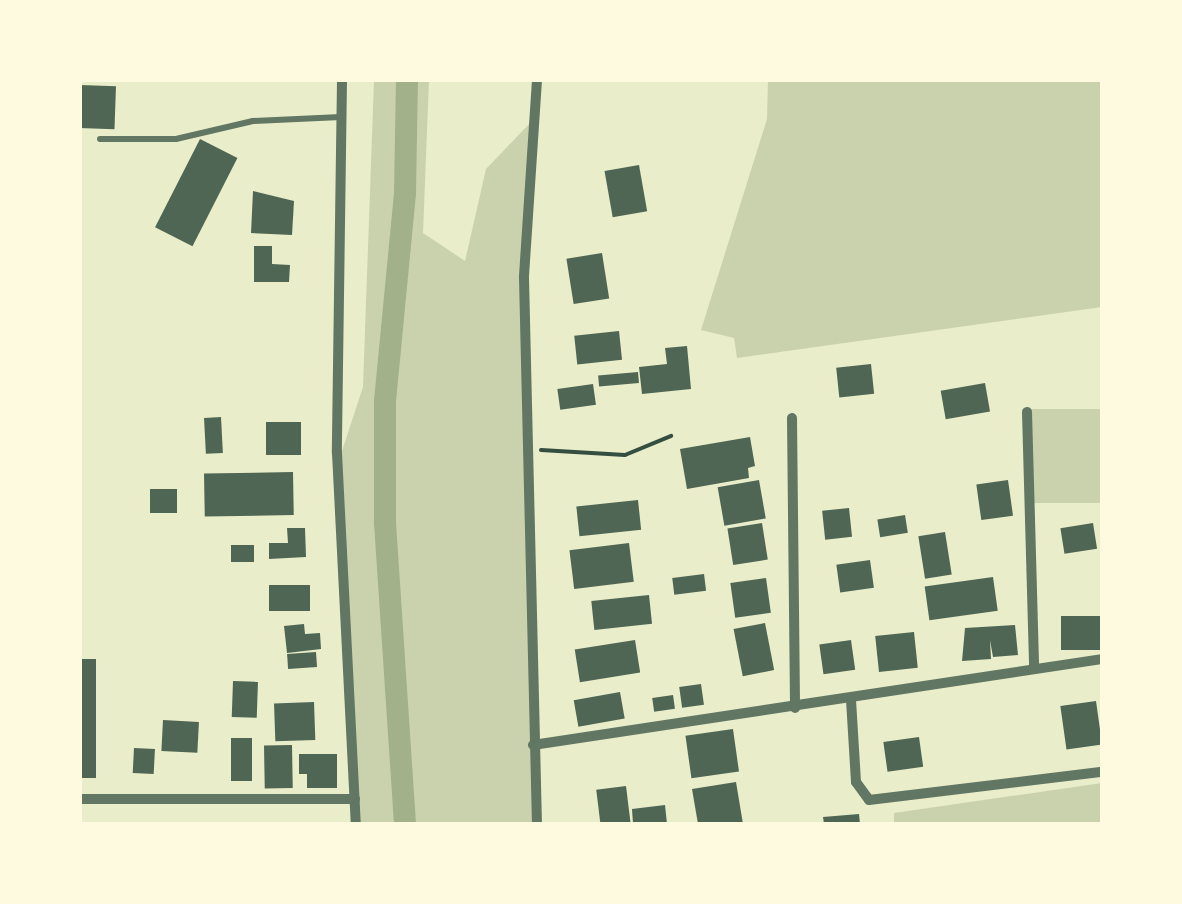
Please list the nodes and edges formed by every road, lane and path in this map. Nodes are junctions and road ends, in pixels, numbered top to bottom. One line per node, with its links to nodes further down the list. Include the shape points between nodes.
1 (342, 80): 3 (street)
2 (537, 80): 8 (street, via 524,278)
3 (342, 118): 4 (lane, via 253,121 176,139); 16 (street, via 337,453)
4 (100, 138)
5 (1027, 412): 10 (street)
6 (792, 418): 12 (street)
7 (670, 436): 8 (path, via 625,456)
8 (527, 448): 13 (street)
9 (1102, 659): 10 (street)
10 (1034, 668): 11 (street)
11 (851, 700): 12 (street); 14 (street, via 856,782 868,800)
12 (795, 708): 13 (street)
13 (534, 745): 18 (street)
14 (1102, 772)
15 (80, 799): 16 (street)
16 (354, 799): 17 (street)
17 (356, 824)
18 (538, 824)

